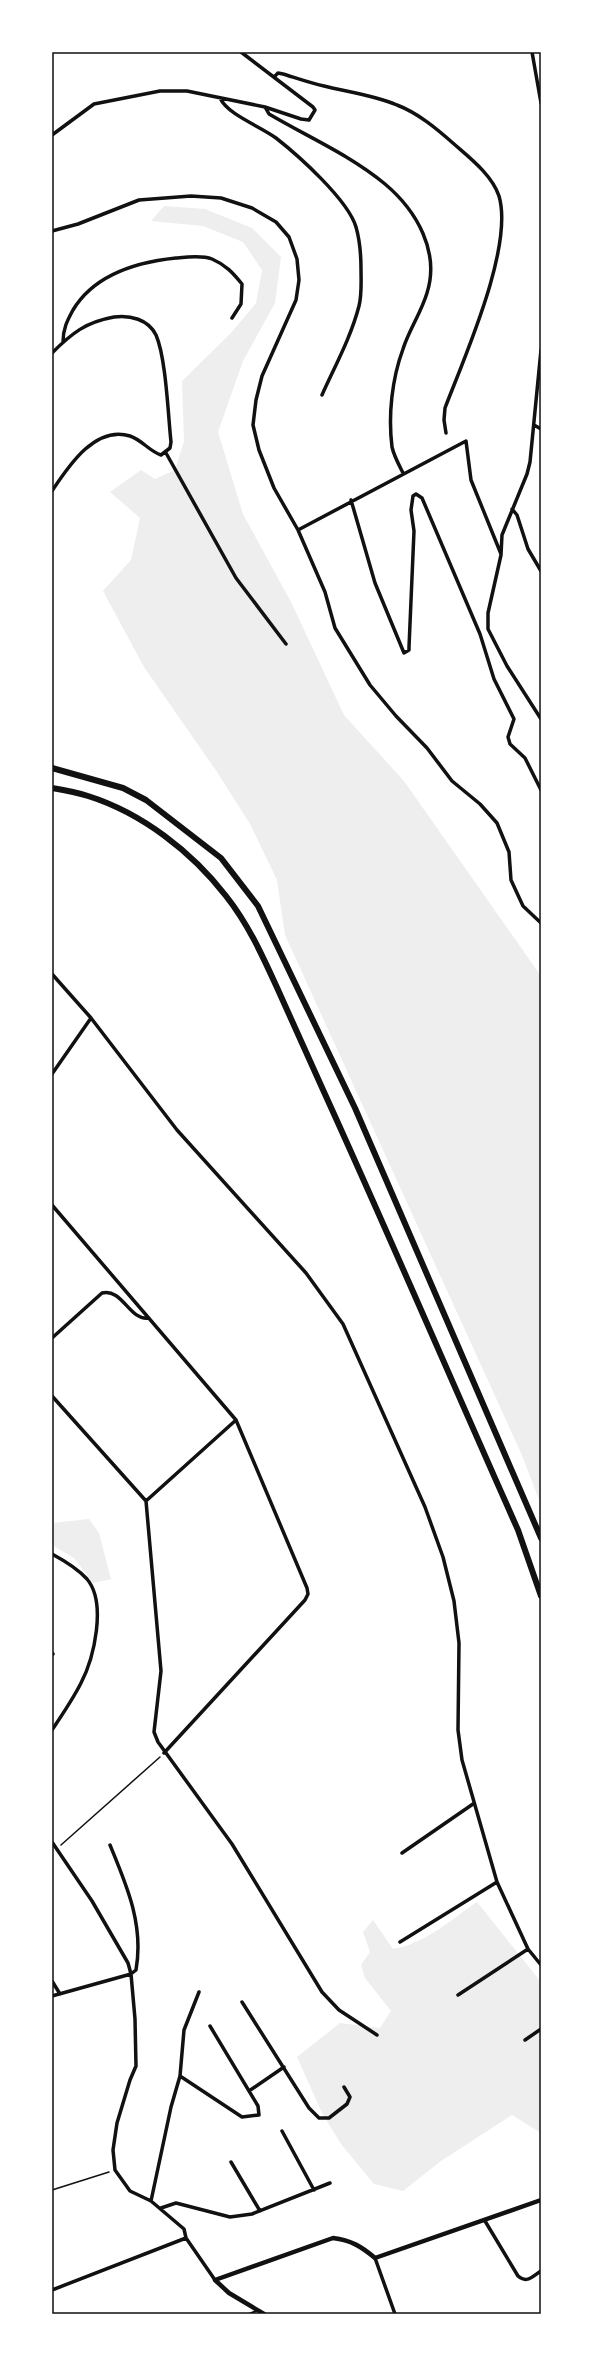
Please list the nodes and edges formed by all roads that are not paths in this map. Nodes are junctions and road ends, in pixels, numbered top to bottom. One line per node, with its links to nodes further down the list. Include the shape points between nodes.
1 (242, 52): 3 (street)
2 (532, 52): 5 (street)
3 (274, 77): 6 (street, via 313,107 314,114 309,120 301,119); 16 (street, via 278,73 283,74 398,105 434,127 476,163 494,185 499,197 502,236 477,324 445,408)
4 (220, 98): 6 (street); 7 (street, via 187,91 160,91 104,100 84,110); 13 (street, via 227,108 277,139 323,182 346,207 356,226 362,283 360,304)
5 (541, 103)
6 (265, 107): 18 (street, via 269,114 342,153 386,185 412,214 424,233 432,262 431,275 427,292 397,367 391,404 392,449)
7 (52, 136)
8 (52, 231): 22 (street, via 78,224 139,200 190,196 221,198 252,208 276,222 289,237 297,259 300,280 296,300 262,376 253,425 259,450 274,488)
9 (232, 318): 10 (street, via 241,304 242,284 229,268 211,258 157,260 125,269 98,282 78,303 66,322)
10 (63, 342): 12 (street); 17 (street, via 80,327 102,319 123,316 142,320 156,334 161,353 171,442)
11 (541, 350): 14 (street)
12 (52, 353)
13 (322, 395)
14 (534, 425): 15 (street); 21 (street, via 527,474)
15 (541, 429)
16 (446, 433)
17 (166, 453): 19 (street, via 154,453 130,436 103,436 86,449); 27 (street, via 236,578)
18 (403, 473): 20 (street); 23 (street, via 466,441 471,480)
19 (52, 491)
20 (351, 500): 22 (street); 26 (street, via 375,583 402,652 407,653 409,647 414,531 411,510 413,496 416,494 422,498)
21 (512, 508): 23 (street, via 502,535); 24 (street, via 517,515 528,550)
22 (298, 530): 32 (street, via 325,592 335,628 370,685 427,748 452,781 480,804 497,823 509,852 511,880 523,906)
23 (501, 555): 25 (street, via 488,613)
24 (541, 570)
25 (488, 629): 26 (street); 28 (street, via 507,666)
26 (480, 634): 31 (street, via 494,679 514,719 508,737 510,744 525,758)
27 (286, 644)
28 (541, 719)
29 (52, 768): 42 (highway, via 123,788 146,800 221,858 258,906 355,1108)
30 (52, 788): 44 (highway, via 87,795 114,806 140,819 166,837 212,879 245,924 262,955 334,1112 508,1508)
31 (541, 790)
32 (541, 923)
33 (52, 974): 34 (street)
34 (91, 1018): 35 (street); 47 (street, via 177,1130 306,1273 343,1324 425,1507 443,1557 454,1601 459,1643 458,1730 462,1760)
35 (52, 1074)
36 (52, 1204): 37 (street)
37 (149, 1318): 38 (street, via 138,1317 115,1294 102,1293); 40 (street)
38 (52, 1338)
39 (53, 1399): 41 (street)
40 (236, 1420): 41 (street); 46 (street, via 308,1594)
41 (146, 1501): 46 (street, via 161,1671 154,1732)
42 (541, 1538)
43 (52, 1554): 45 (street, via 75,1568 88,1580 95,1596 97,1613 90,1662 81,1683)
44 (541, 1596)
45 (52, 1730)
46 (164, 1753): 64 (street, via 232,1844 322,1992 339,2010)
47 (473, 1804): 50 (street); 51 (street)
48 (52, 1842): 55 (street, via 123,1952)
49 (110, 1845): 55 (street, via 127,1886 137,1922 137,1961 135,1971)
50 (402, 1853)
51 (497, 1882): 52 (street); 53 (street)
52 (400, 1942)
53 (528, 1949): 54 (street); 59 (street)
54 (541, 1965)
55 (131, 1974): 58 (street); 75 (street, via 136,2066 117,2123 113,2150 115,2170 130,2191)
56 (52, 1981): 58 (street)
57 (199, 1992): 67 (street, via 184,2030)
58 (60, 1994): 60 (street)
59 (458, 1995)
60 (52, 1996)
61 (242, 2002): 66 (street)
62 (210, 2026): 69 (street)
63 (541, 2029): 65 (street)
64 (377, 2035)
65 (525, 2040)
66 (284, 2068): 68 (street, via 309,2108 319,2118 329,2118 347,2104 350,2097); 69 (street)
67 (180, 2076): 69 (street, via 242,2117 259,2115 258,2106); 75 (street)
68 (344, 2087)
69 (248, 2091)
70 (282, 2131): 73 (street)
71 (231, 2162): 77 (street)
72 (330, 2183): 73 (street)
73 (314, 2190): 77 (street)
74 (541, 2200): 78 (street)
75 (151, 2201): 76 (street)
76 (161, 2208): 77 (street, via 176,2203 234,2218); 79 (street, via 184,2229)
77 (260, 2211)
78 (485, 2221): 80 (street); 81 (street, via 522,2280 527,2280)
79 (186, 2238): 82 (street); 83 (street)
80 (375, 2258): 82 (street, via 361,2247 346,2240 333,2238); 87 (street)
81 (541, 2271)
82 (215, 2280): 84 (street)
83 (52, 2290)
84 (256, 2311): 85 (lane); 86 (street)
85 (249, 2314)
86 (264, 2314)
87 (395, 2314)

